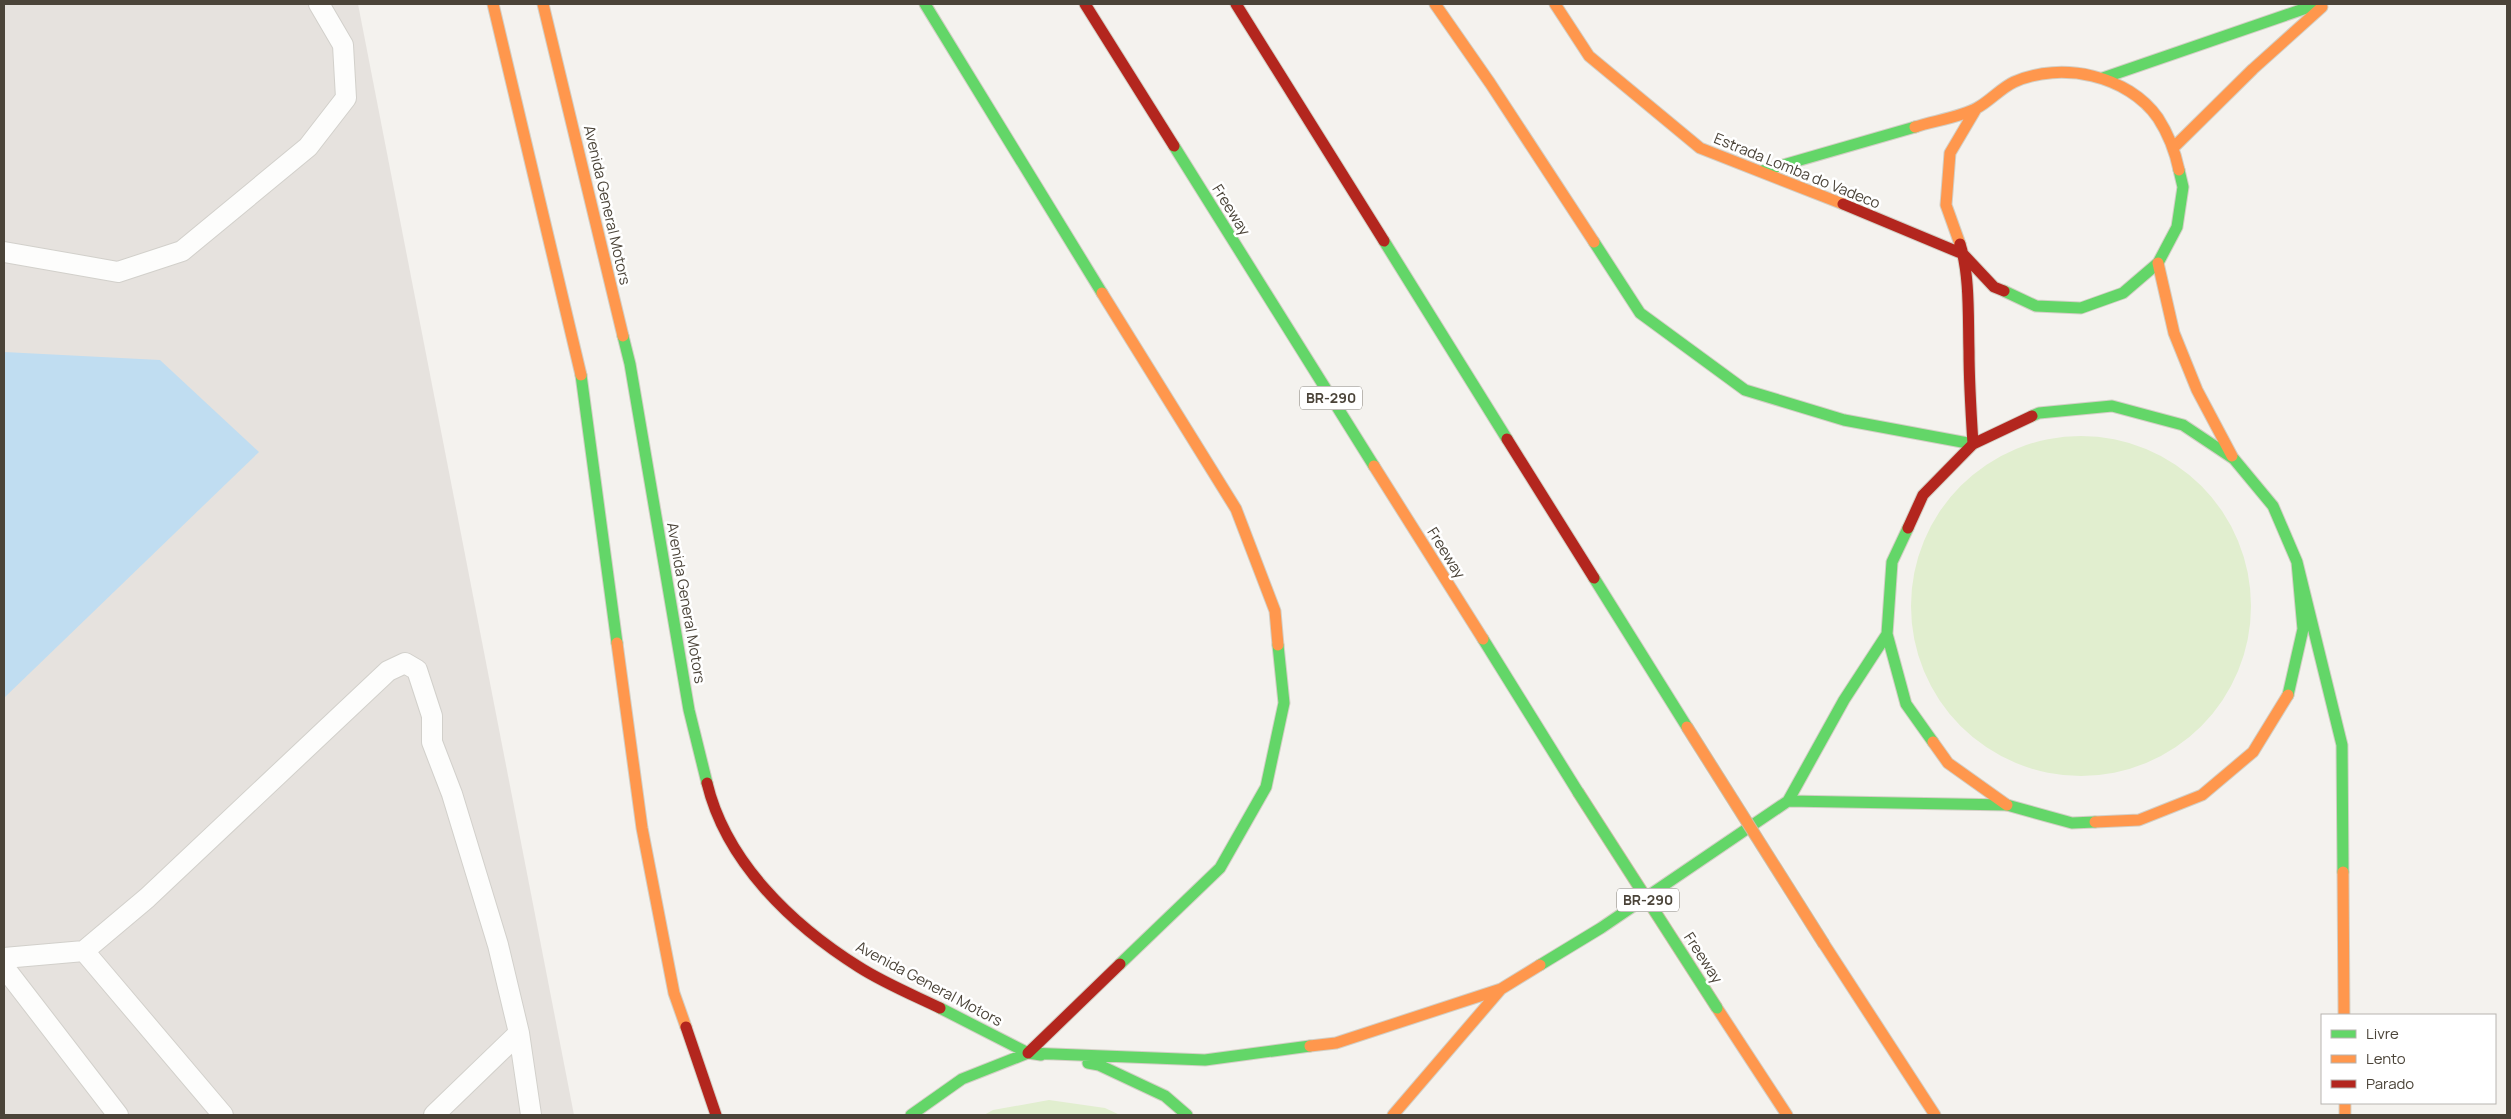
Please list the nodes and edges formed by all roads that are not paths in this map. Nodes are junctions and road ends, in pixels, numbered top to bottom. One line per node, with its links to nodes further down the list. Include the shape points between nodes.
1 (319, 4): 15 (lane, via 343,45 346,98 308,147 182,252 118,272)
2 (493, 4): 35 (main road, via 580,366 642,828 674,993)
3 (543, 4): 30 (main road, Avenida General Motors, via 630,364 689,710 711,801 743,862 792,918 859,967)
4 (925, 4): 30 (main road, via 1236,509 1275,611 1284,703 1266,787 1220,868)
5 (1085, 4): 39 (main road, Freeway / BR-290, bridge, via 1578,792)
6 (1236, 4): 40 (main road, bridge, via 1687,727)
7 (1435, 4): 18 (main road, via 1640,313 1745,390 1844,420)
8 (1555, 4): 14 (main road, Estrada Lomba do Vadeco, via 1589,56 1700,148)
9 (2318, 4): 11 (main road)
10 (2326, 4): 13 (main road)
11 (2103, 78): 12 (main road, via 2058,71 2032,77 2014,82); 13 (main road, via 2133,94 2157,117)
12 (1976, 109): 14 (main road); 16 (main road, via 1950,153 1946,205)
13 (2174, 147): 17 (main road, via 2183,187 2177,227)
14 (1762, 172): 16 (main road, Estrada Lomba do Vadeco)
15 (4, 252)
16 (1963, 254): 17 (main road, via 1994,287 2036,306 2081,308 2123,294); 18 (main road)
17 (2158, 264): 19 (main road, via 2174,333 2197,390)
18 (1973, 444): 19 (main road, via 2039,413 2112,406 2183,425); 21 (main road, via 1923,495 1892,562)
19 (2234, 459): 20 (main road, via 2273,506)
20 (2297, 562): 23 (main road, via 2303,629 2288,695 2253,752 2202,795 2139,820 2072,823); 28 (main road, via 2342,744)
21 (1887, 634): 22 (main road, via 1844,700); 23 (main road, via 1906,704 1948,763)
22 (1788, 801): 23 (main road); 27 (main road, via 1601,928)
23 (2007, 805)
24 (84, 951): 25 (lane); 29 (lane, via 147,898 388,671 404,663 417,670 432,716 432,742 468,844 498,945); 32 (lane)
25 (4, 958)
26 (4, 967): 31 (lane)
27 (1501, 989): 30 (main road, via 1336,1043 1205,1060); 38 (main road)
28 (2344, 1014)
29 (519, 1032): 33 (lane); 34 (lane)
30 (1028, 1053): 36 (main road, via 962,1079); 37 (main road, via 1099,1065 1165,1096)
31 (118, 1115)
32 (223, 1115)
33 (434, 1115)
34 (531, 1115)
35 (716, 1115)
36 (912, 1115)
37 (1187, 1115)
38 (1393, 1115)
39 (1787, 1115)
40 (1935, 1115)

